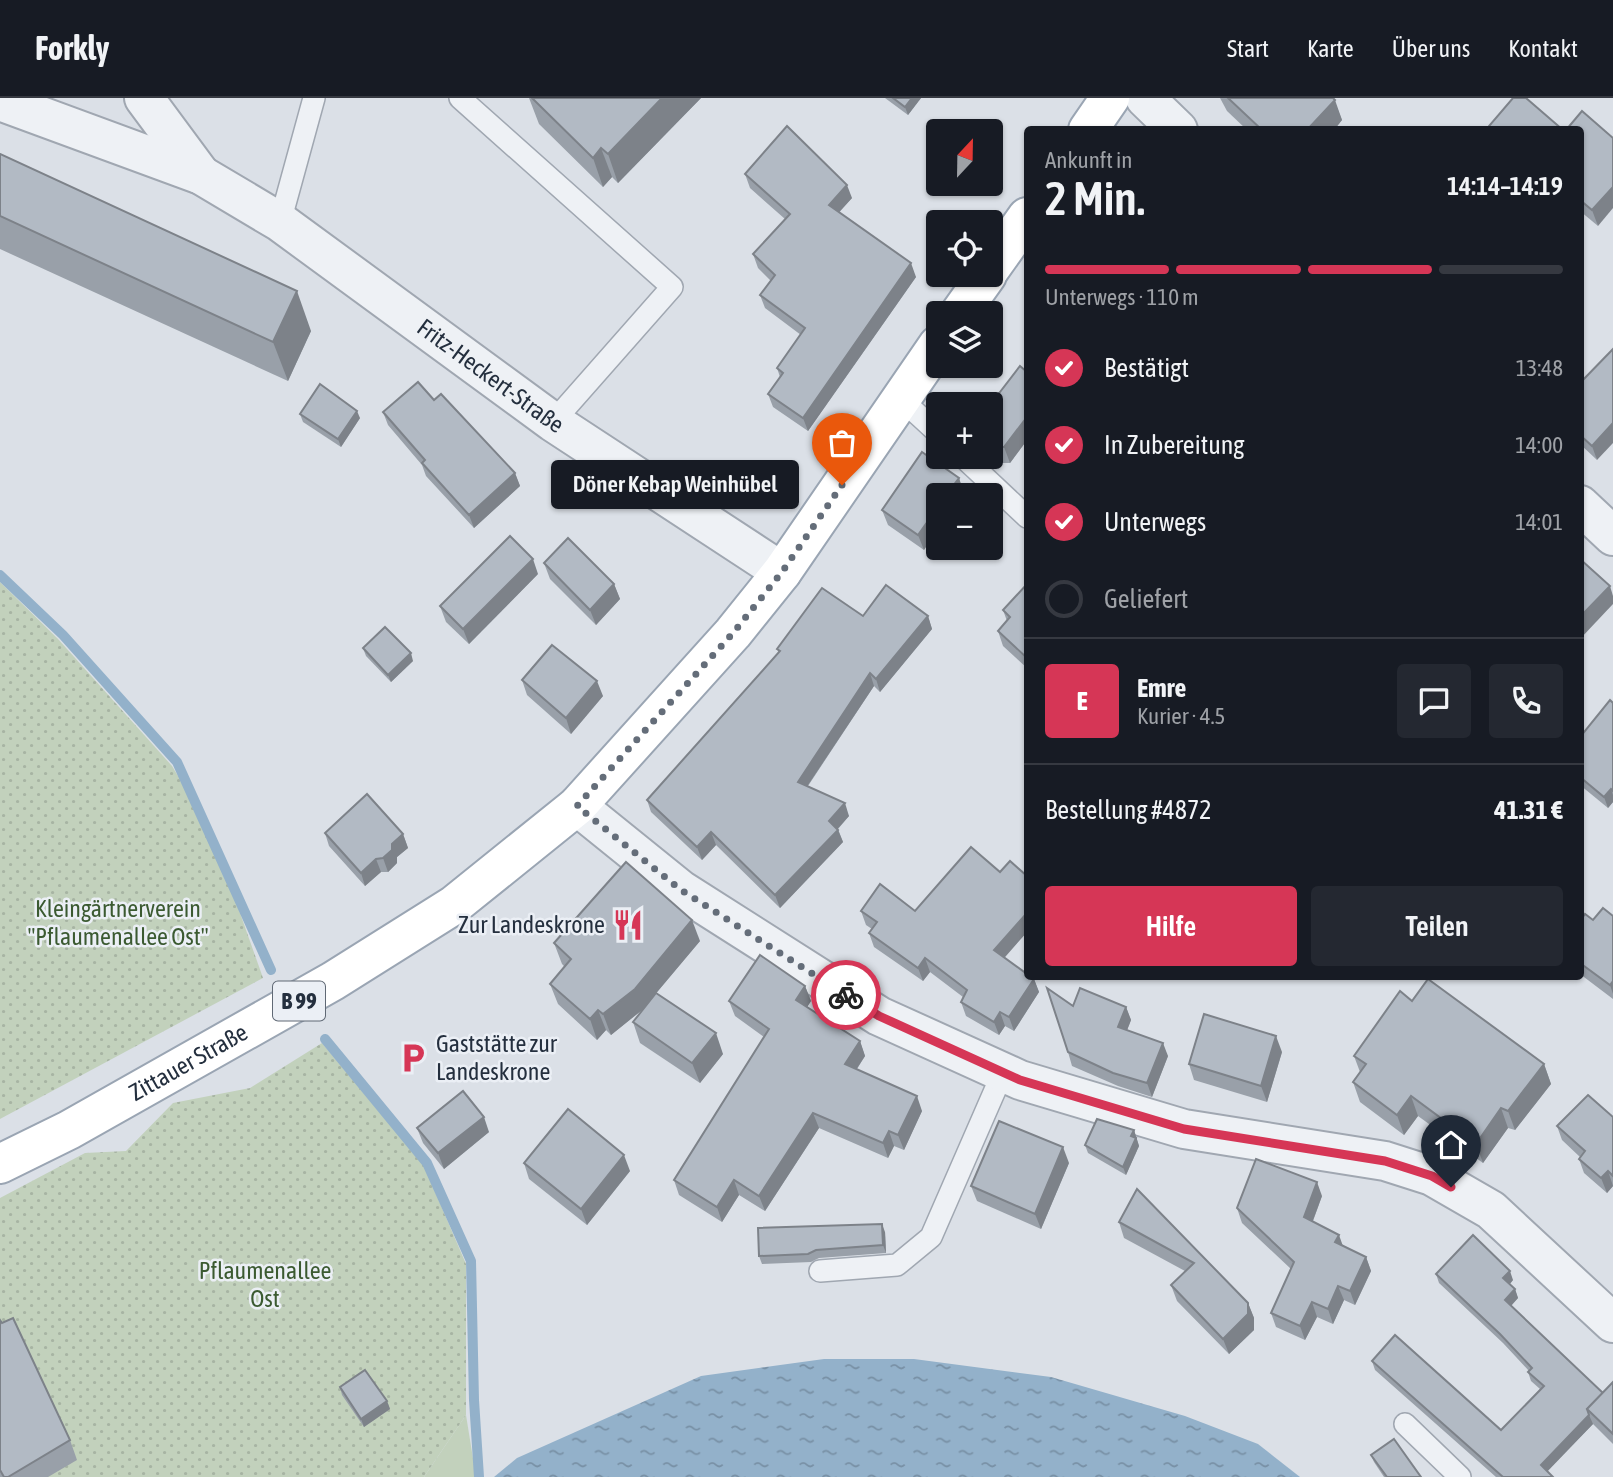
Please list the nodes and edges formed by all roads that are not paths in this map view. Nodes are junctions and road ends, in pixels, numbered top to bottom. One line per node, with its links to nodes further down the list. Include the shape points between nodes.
1 (144, 98): 9 (street, Fritz-Heckert-Straße)
2 (314, 98): 11 (lane)
3 (460, 98): 15 (lane, via 672,287)
4 (1110, 98): 7 (main road)
5 (1145, 98): 8 (street)
6 (0, 101): 9 (street, Fritz-Heckert-Straße)
7 (1091, 126)
8 (1174, 126)
9 (201, 175): 11 (street, Fritz-Heckert-Straße)
10 (1024, 220): 12 (main road)
11 (280, 222): 15 (street, Fritz-Heckert-Straße)
12 (1003, 251)
13 (926, 362): 14 (main road, Zittauer Straße / B 99)
14 (901, 398): 16 (lane); 21 (main road, Zittauer Straße / B 99)
15 (553, 422): 21 (street, Fritz-Heckert-Straße)
16 (926, 422)
17 (976, 469): 19 (lane)
18 (1584, 509): 20 (street)
19 (1024, 514)
20 (1613, 536)
21 (782, 572): 22 (main road, Zittauer Straße / B 99)
22 (577, 806): 23 (street, via 681,890 751,937 879,1016); 24 (main road, Zittauer Straße / B 99, via 454,905 333,981)
23 (1003, 1072): 25 (lane, via 931,1237 897,1265); 26 (street, via 1184,1129 1385,1161 1432,1176 1491,1210)
24 (0, 1164)
25 (820, 1271)
26 (1613, 1323)
27 (1405, 1424): 28 (lane)
28 (1460, 1477)

